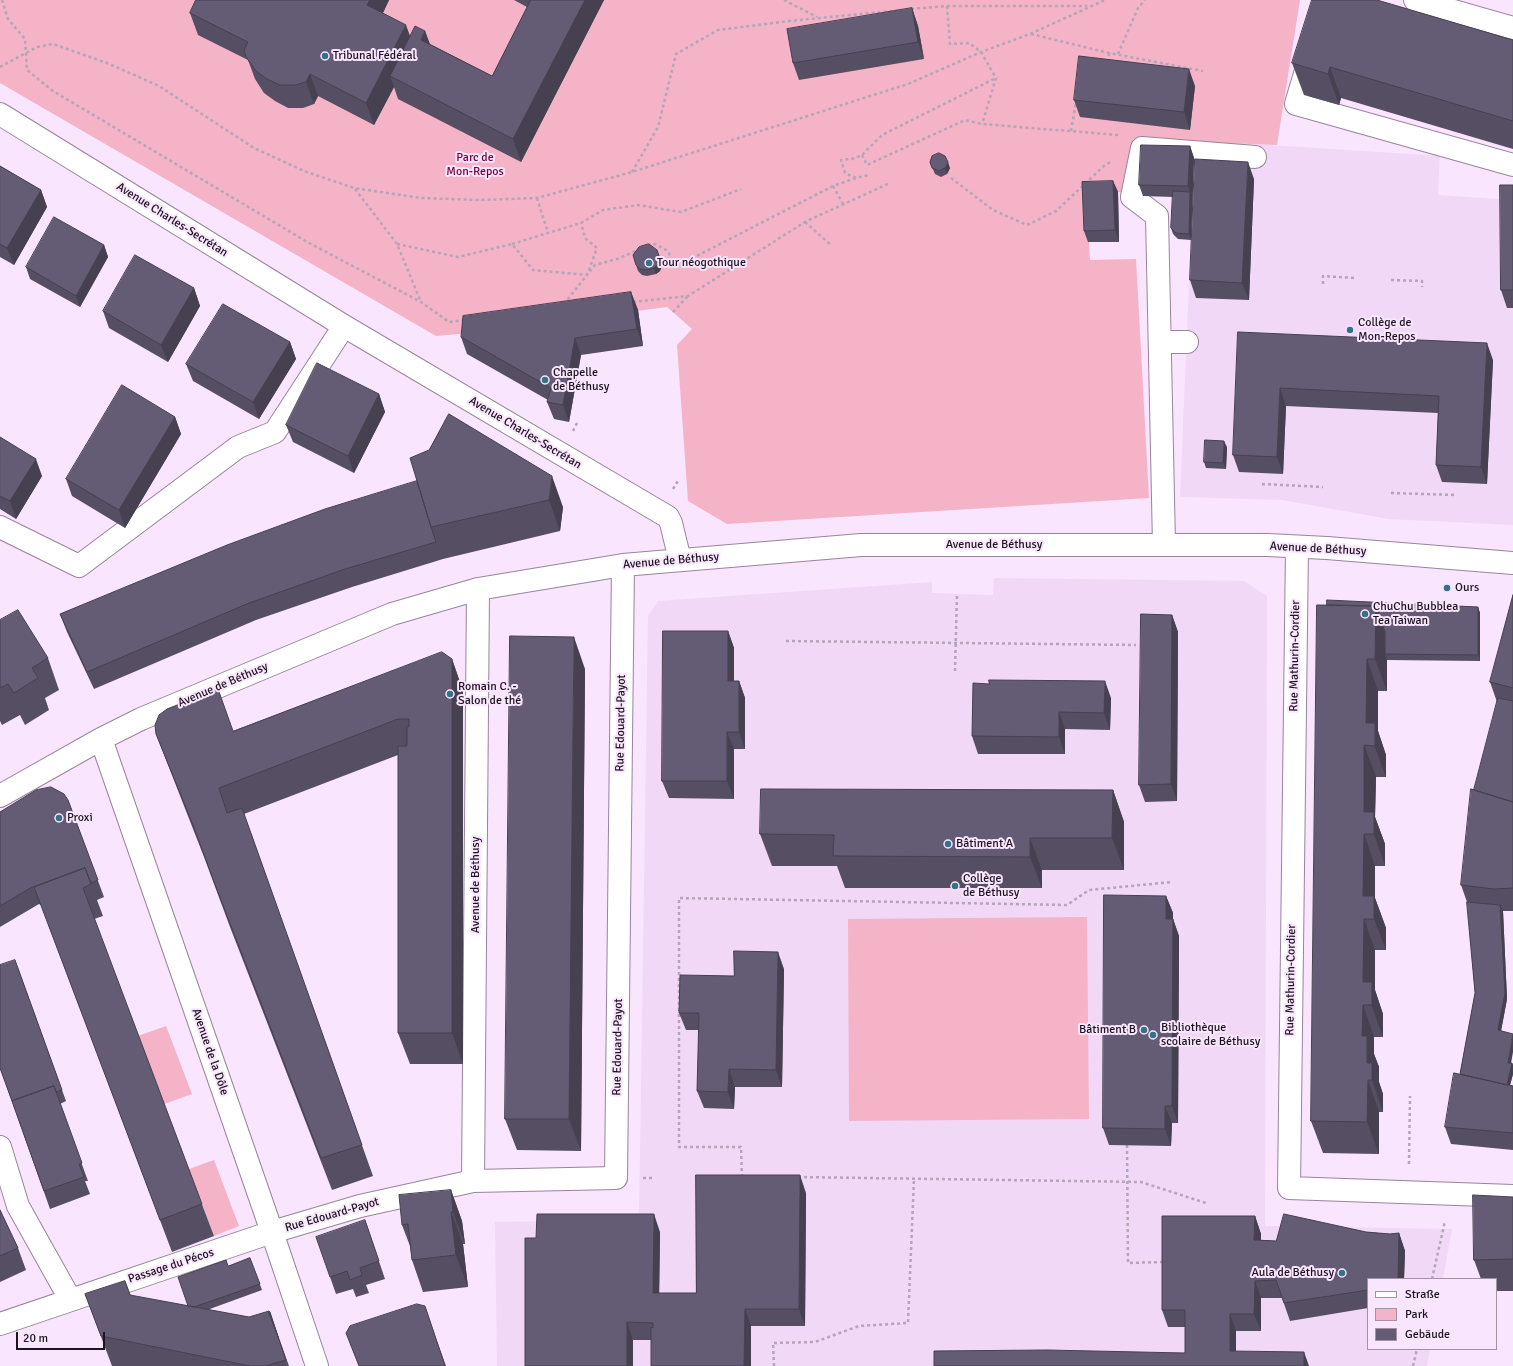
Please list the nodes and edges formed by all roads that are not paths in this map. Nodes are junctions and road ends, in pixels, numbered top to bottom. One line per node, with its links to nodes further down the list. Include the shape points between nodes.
1 (1327, 0): 6 (street, via 1296,104)
2 (1415, 0): 3 (street)
3 (1513, 28)
4 (0, 114): 7 (street, Avenue Charles-Secrétan)
5 (1255, 157): 8 (street, via 1142,148 1132,197 1157,216)
6 (1513, 165)
7 (344, 326): 10 (street, via 275,432 238,447 79,566); 13 (street, Avenue Charles-Secrétan, via 668,517)
8 (1160, 342): 9 (street); 11 (street)
9 (1187, 342)
10 (0, 527)
11 (1164, 545): 12 (street, Avenue de Béthusy); 13 (street, Avenue de Béthusy, via 861,545)
12 (1297, 547): 14 (street, Avenue de Béthusy); 21 (street, Rue Mathurin-Cordier, via 1289,1188)
13 (680, 560): 15 (street, Avenue de Béthusy)
14 (1513, 563)
15 (623, 565): 16 (street, Avenue de Béthusy); 20 (street, Rue Edouard-Payot, via 616,1178)
16 (478, 589): 17 (street, Avenue de Béthusy, via 392,614 141,719); 20 (street, Avenue de Béthusy)
17 (101, 739): 18 (street, Avenue de Béthusy); 22 (street, Avenue de la Dôle)
18 (0, 796)
19 (0, 1147): 23 (street, via 18,1206)
20 (473, 1181): 22 (street, Rue Edouard-Payot, via 360,1206)
21 (1513, 1196)
22 (272, 1232): 23 (street, Passage du Pécos); 25 (street, Avenue de la Dôle)
23 (70, 1299): 24 (street, Passage du Pécos)
24 (0, 1324)
25 (317, 1366)

